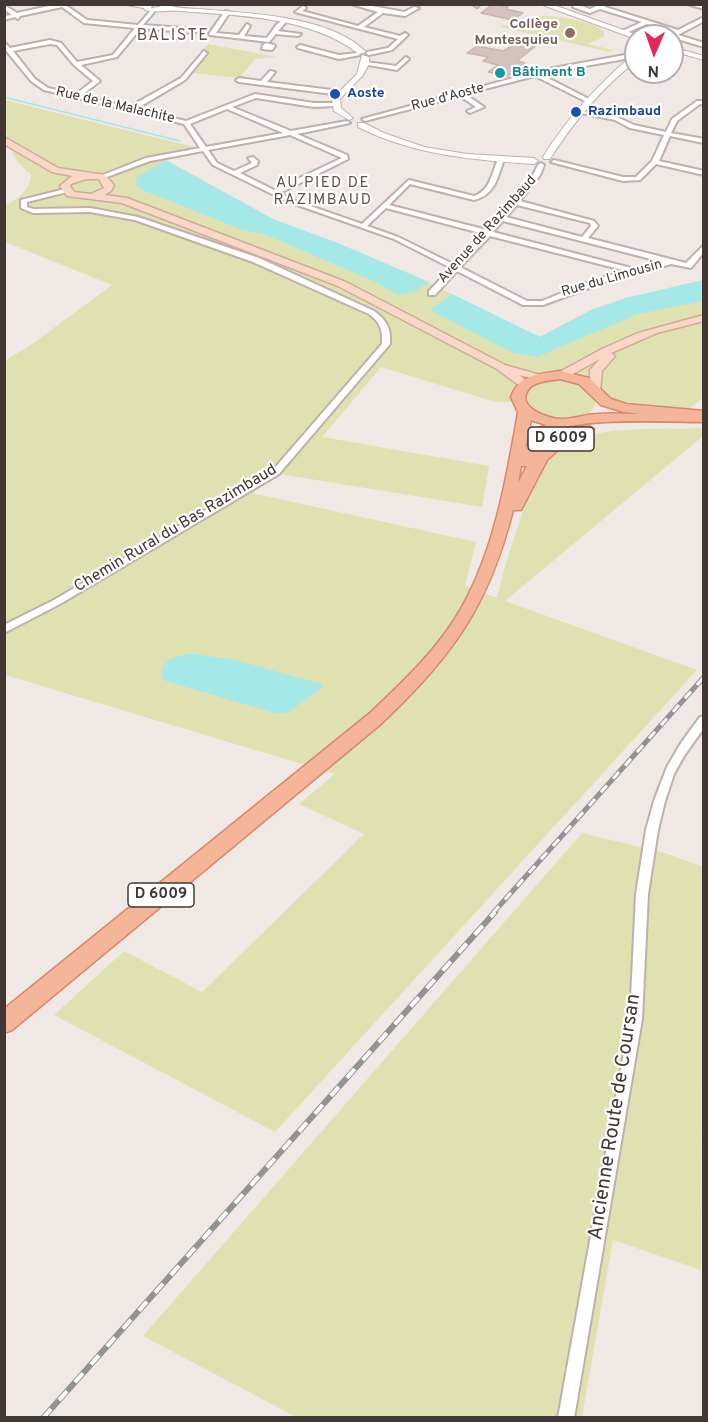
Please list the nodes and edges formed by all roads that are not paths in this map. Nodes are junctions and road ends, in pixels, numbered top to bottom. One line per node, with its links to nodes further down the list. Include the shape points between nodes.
1 (123, 4): 10 (street)
2 (353, 4): 14 (street)
3 (543, 4): 32 (street)
4 (689, 4): 11 (street)
5 (65, 5): 17 (street); 23 (street, via 82,20)
6 (602, 5): 9 (street, via 590,11); 22 (street)
7 (4, 6): 17 (street)
8 (163, 6): 10 (street); 15 (street)
9 (575, 6)
10 (150, 7): 26 (street)
11 (704, 7)
12 (303, 8): 28 (street, via 298,12)
13 (416, 8): 14 (street, via 405,14)
14 (382, 10): 28 (street)
15 (227, 12): 20 (street); 35 (street, via 213,34)
16 (107, 15): 23 (street)
17 (18, 16): 18 (street)
18 (4, 18)
19 (704, 19): 33 (street)
20 (284, 21): 31 (street); 42 (street, via 336,37)
21 (175, 22): 29 (street)
22 (647, 22): 24 (street); 25 (street)
23 (101, 23): 26 (street)
24 (642, 24)
25 (650, 24)
26 (140, 27): 29 (street); 46 (street, via 115,56)
27 (247, 27): 35 (street)
28 (360, 27): 42 (street, via 403,37 390,49)
29 (170, 29): 30 (street)
30 (194, 31)
31 (274, 32): 34 (street); 35 (street, via 268,43)
32 (624, 32)
33 (684, 33)
34 (298, 34)
35 (240, 38)
36 (684, 42): 37 (street)
37 (704, 45)
38 (300, 46): 42 (street, via 339,57)
39 (7, 47): 46 (street, via 59,44); 54 (street, Rue de la Malachite, via 38,86)
40 (684, 47): 44 (street)
41 (204, 53): 59 (street, via 183,79)
42 (364, 56): 45 (street, via 398,68); 52 (street, via 360,75)
43 (624, 58): 49 (street, Rue d'Aoste)
44 (704, 58)
45 (406, 59)
46 (76, 64): 54 (street, via 97,81)
47 (624, 66): 55 (street, Avenue de Razimbaud)
48 (272, 72): 51 (street)
49 (535, 75): 53 (street, Rue d'Aoste); 55 (street)
50 (239, 80): 51 (street)
51 (263, 83): 52 (street)
52 (340, 93): 57 (street)
53 (462, 95): 60 (street, via 481,107); 63 (street, Rue d'Aoste)
54 (76, 97): 59 (street, Rue de la Malachite)
55 (588, 98): 61 (street, Avenue de Razimbaud)
56 (701, 102): 66 (street, via 674,120)
57 (335, 104): 58 (street, via 314,105 255,96); 62 (street)
58 (227, 107): 64 (street); 65 (street)
59 (130, 109): 64 (street, Rue de la Malachite)
60 (470, 111)
61 (578, 111): 66 (street, via 617,118 632,128); 72 (street, Avenue de Razimbaud)
62 (348, 121): 63 (street); 65 (street)
63 (363, 122): 71 (street, via 412,147)
64 (186, 123): 69 (street, Rue de la Malachite)
65 (297, 134): 69 (street); 81 (street, via 345,159)
66 (666, 134): 68 (street); 73 (street)
67 (4, 140): 75 (main road)
68 (704, 141)
69 (204, 150): 76 (street, Rue de la Malachite, via 215,164); 79 (street, via 123,167)
70 (251, 158): 76 (street, via 255,164)
71 (501, 159): 74 (street); 85 (street, via 483,197 409,182)
72 (551, 159): 73 (street, via 631,180 643,176); 74 (street, via 537,157)
73 (655, 162): 77 (street)
74 (538, 163): 84 (street, Avenue de Razimbaud, via 539,173)
75 (55, 170): 78 (main road); 80 (main road)
76 (235, 173): 81 (street, Rue de la Malachite)
77 (704, 174)
78 (84, 176): 79 (main road); 80 (main road)
79 (106, 181): 82 (main road, via 108,189); 83 (main road)
80 (66, 187): 82 (main road, via 77,196); 108 (street, Chemin Rural du Bas Razimbaud, via 23,201 24,208 90,210 136,218 296,277 382,319 386,344 276,472)
81 (274, 193): 87 (street, Rue de la Malachite)
82 (95, 196): 83 (main road)
83 (124, 201): 97 (main road, via 342,284)
84 (514, 202): 86 (street, Avenue de Razimbaud); 89 (street, via 592,222 594,226)
85 (385, 206): 87 (street); 88 (street)
86 (500, 218): 88 (street, Avenue de Razimbaud); 89 (street)
87 (363, 226): 92 (street, Rue de la Malachite)
88 (487, 232): 92 (street, Avenue de Razimbaud); 93 (street)
89 (583, 240): 91 (street)
90 (704, 247): 91 (street, Rue du Limousin, via 688,266)
91 (670, 262): 93 (street, Rue du Limousin)
92 (456, 266): 93 (street, Rue du Limousin, via 531,304); 94 (street, Avenue de Razimbaud)
93 (635, 271)
94 (432, 293)
95 (704, 318): 96 (main road, via 656,328)
96 (622, 344): 98 (main road); 101 (main road, via 596,370)
97 (501, 367): 99 (main road); 100 (main road)
98 (560, 375): 99 (main road); 101 (main road, via 579,379)
99 (541, 377): 100 (main road)
100 (524, 384): 102 (main road, via 518,397)
101 (598, 393): 103 (main road, via 610,404 631,410); 104 (main road, via 599,411)
102 (525, 411): 105 (main road); 106 (main road, D 6009)
103 (704, 418): 104 (main road, D 6009); 107 (main road, D 6009, via 586,429 552,444 540,456 525,483)
104 (587, 419): 105 (main road)
105 (559, 424): 106 (main road, D 6009, via 543,432)
106 (512, 484): 107 (main road, D 6009)
107 (490, 562): 110 (main road, D 6009, via 459,629 412,686)
108 (4, 630)
109 (704, 720): 111 (street, Ancienne Route de Coursan, via 668,775 656,819 646,873 636,1019)
110 (4, 1023)
111 (566, 1418)

